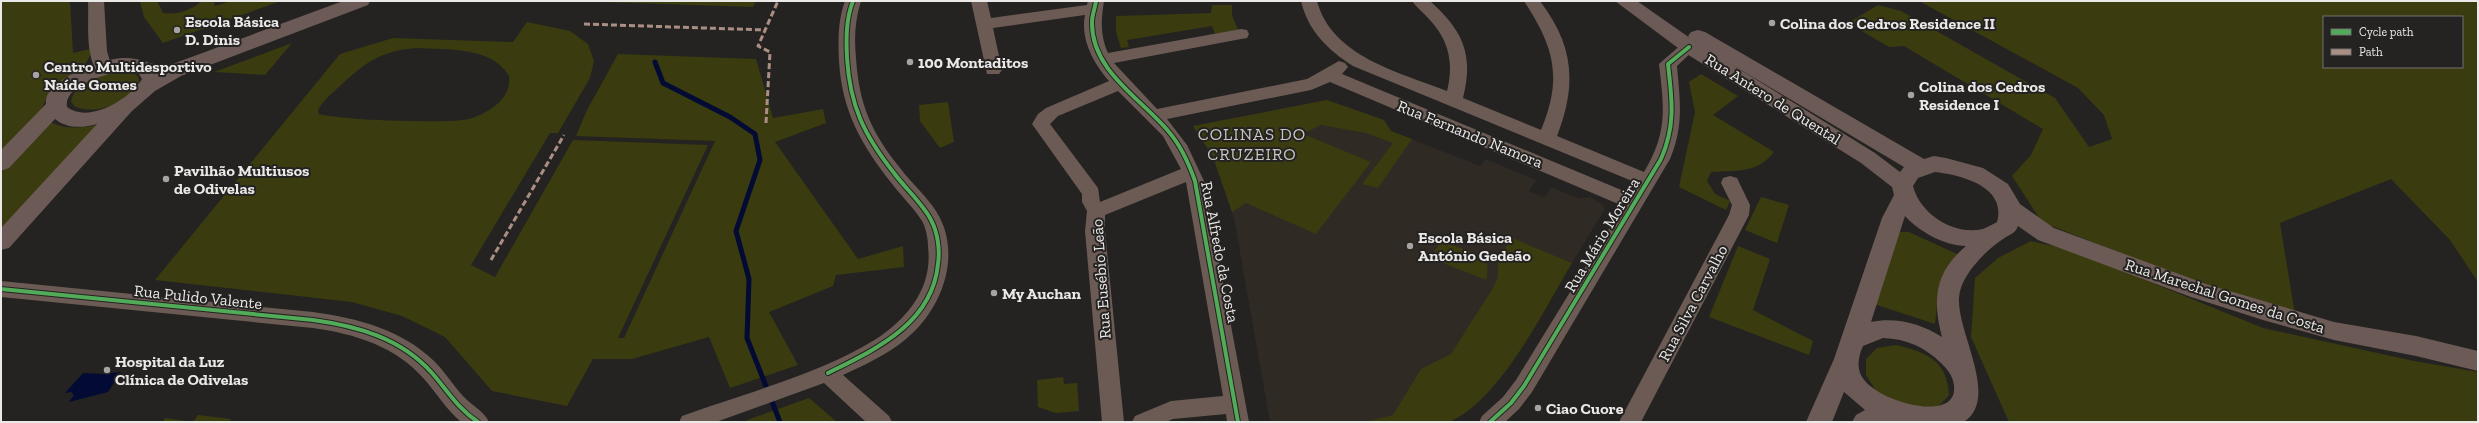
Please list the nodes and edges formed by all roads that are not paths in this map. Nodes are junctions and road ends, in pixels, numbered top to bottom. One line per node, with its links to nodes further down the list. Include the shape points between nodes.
1 (96, 1): 18 (street, via 99,51)
2 (327, 1): 17 (main road, via 169,59)
3 (361, 1): 22 (main road, via 174,71)
4 (853, 1): 44 (street, via 848,12 847,42 848,76 854,108 864,129 930,219 937,236 940,265 929,296 902,329 882,345)
5 (979, 1): 12 (street)
6 (1309, 1): 15 (street, Rua Fernando Namora, via 1322,31)
7 (1420, 1): 23 (street, via 1442,20 1460,54 1459,81)
8 (1532, 1): 27 (street, via 1555,36 1563,64 1556,119)
9 (1624, 1): 14 (main road, Rua Antero de Quental)
10 (1647, 1): 29 (main road, Rua Antero de Quental, via 1694,34)
11 (1095, 5): 12 (street); 16 (street, Rua Alfredo da Costa, via 1092,36)
12 (984, 24): 19 (street)
13 (1241, 34): 16 (street)
14 (1688, 47): 31 (street, Rua Mário Moreira, via 1668,64 1672,125 1668,143); 33 (main road, Rua Antero de Quental, via 1868,158)
15 (1349, 56): 20 (street); 23 (street, Rua Fernando Namora, via 1371,68)
16 (1102, 60): 21 (street, Rua Alfredo da Costa)
17 (136, 64): 18 (main road); 22 (main road, via 150,72 152,79)
18 (103, 68): 24 (main road, via 69,85 59,96)
19 (993, 70)
20 (1330, 75): 26 (street, via 1311,84); 34 (street, Rua Fernando Namora)
21 (1120, 83): 26 (street, Rua Alfredo da Costa); 36 (street, Rua Eusébio Leão, via 1052,112 1042,122 1042,128 1086,184)
22 (149, 86): 25 (main road, via 136,101)
23 (1453, 101): 27 (street, Rua Fernando Namora)
24 (56, 106): 25 (main road, via 60,114 79,119 107,115); 28 (main road)
25 (125, 107): 39 (main road)
26 (1153, 116): 30 (street, Rua Alfredo da Costa, via 1177,144)
27 (1546, 140): 31 (street, Rua Fernando Namora)
28 (1, 163)
29 (1919, 166): 33 (main road, via 1908,174); 35 (main road, via 1950,164 1984,177 2007,198)
30 (1192, 172): 36 (street); 45 (street, Rua Alfredo da Costa, via 1200,203)
31 (1648, 181): 34 (street, Rua Mário Moreira)
32 (1730, 183): 53 (street, Rua Silva Carvalho, via 1741,206 1739,215)
33 (1903, 191): 38 (main road, via 1916,216 1939,230 1967,238); 41 (main road)
34 (1635, 203): 52 (street, Rua Mário Moreira, via 1524,386 1511,403)
35 (2012, 210): 37 (main road, Rua Marechal Gomes da Costa); 38 (main road, via 2007,227)
36 (1096, 211): 50 (street, Rua Eusébio Leão, via 1095,231)
37 (2046, 234): 38 (main road, Rua Marechal Gomes da Costa); 42 (main road, Rua Marechal Gomes da Costa, via 2263,311 2334,331 2416,346)
38 (1996, 235): 43 (main road, via 1969,256 1952,277 1948,298 1949,320)
39 (1, 242)
40 (1, 288): 47 (street, Rua Pulido Valente, via 294,319 358,330 388,340 411,353 433,374 461,410)
41 (1849, 351): 43 (main road, via 1864,333 1879,329 1896,329 1915,333 1933,342 1950,354); 46 (main road, via 1849,376 1856,388); 54 (main road)
42 (2478, 361)
43 (1962, 370): 55 (main road, via 1967,386 1966,400 1958,412)
44 (828, 373): 48 (street); 49 (street, via 840,387)
45 (1237, 413): 51 (street, via 1172,410)
46 (1886, 418): 55 (main road)
47 (478, 422)
48 (690, 422)
49 (881, 422)
50 (1113, 422)
51 (1143, 422)
52 (1490, 422)
53 (1630, 422)
54 (1819, 422)
55 (1933, 422)

